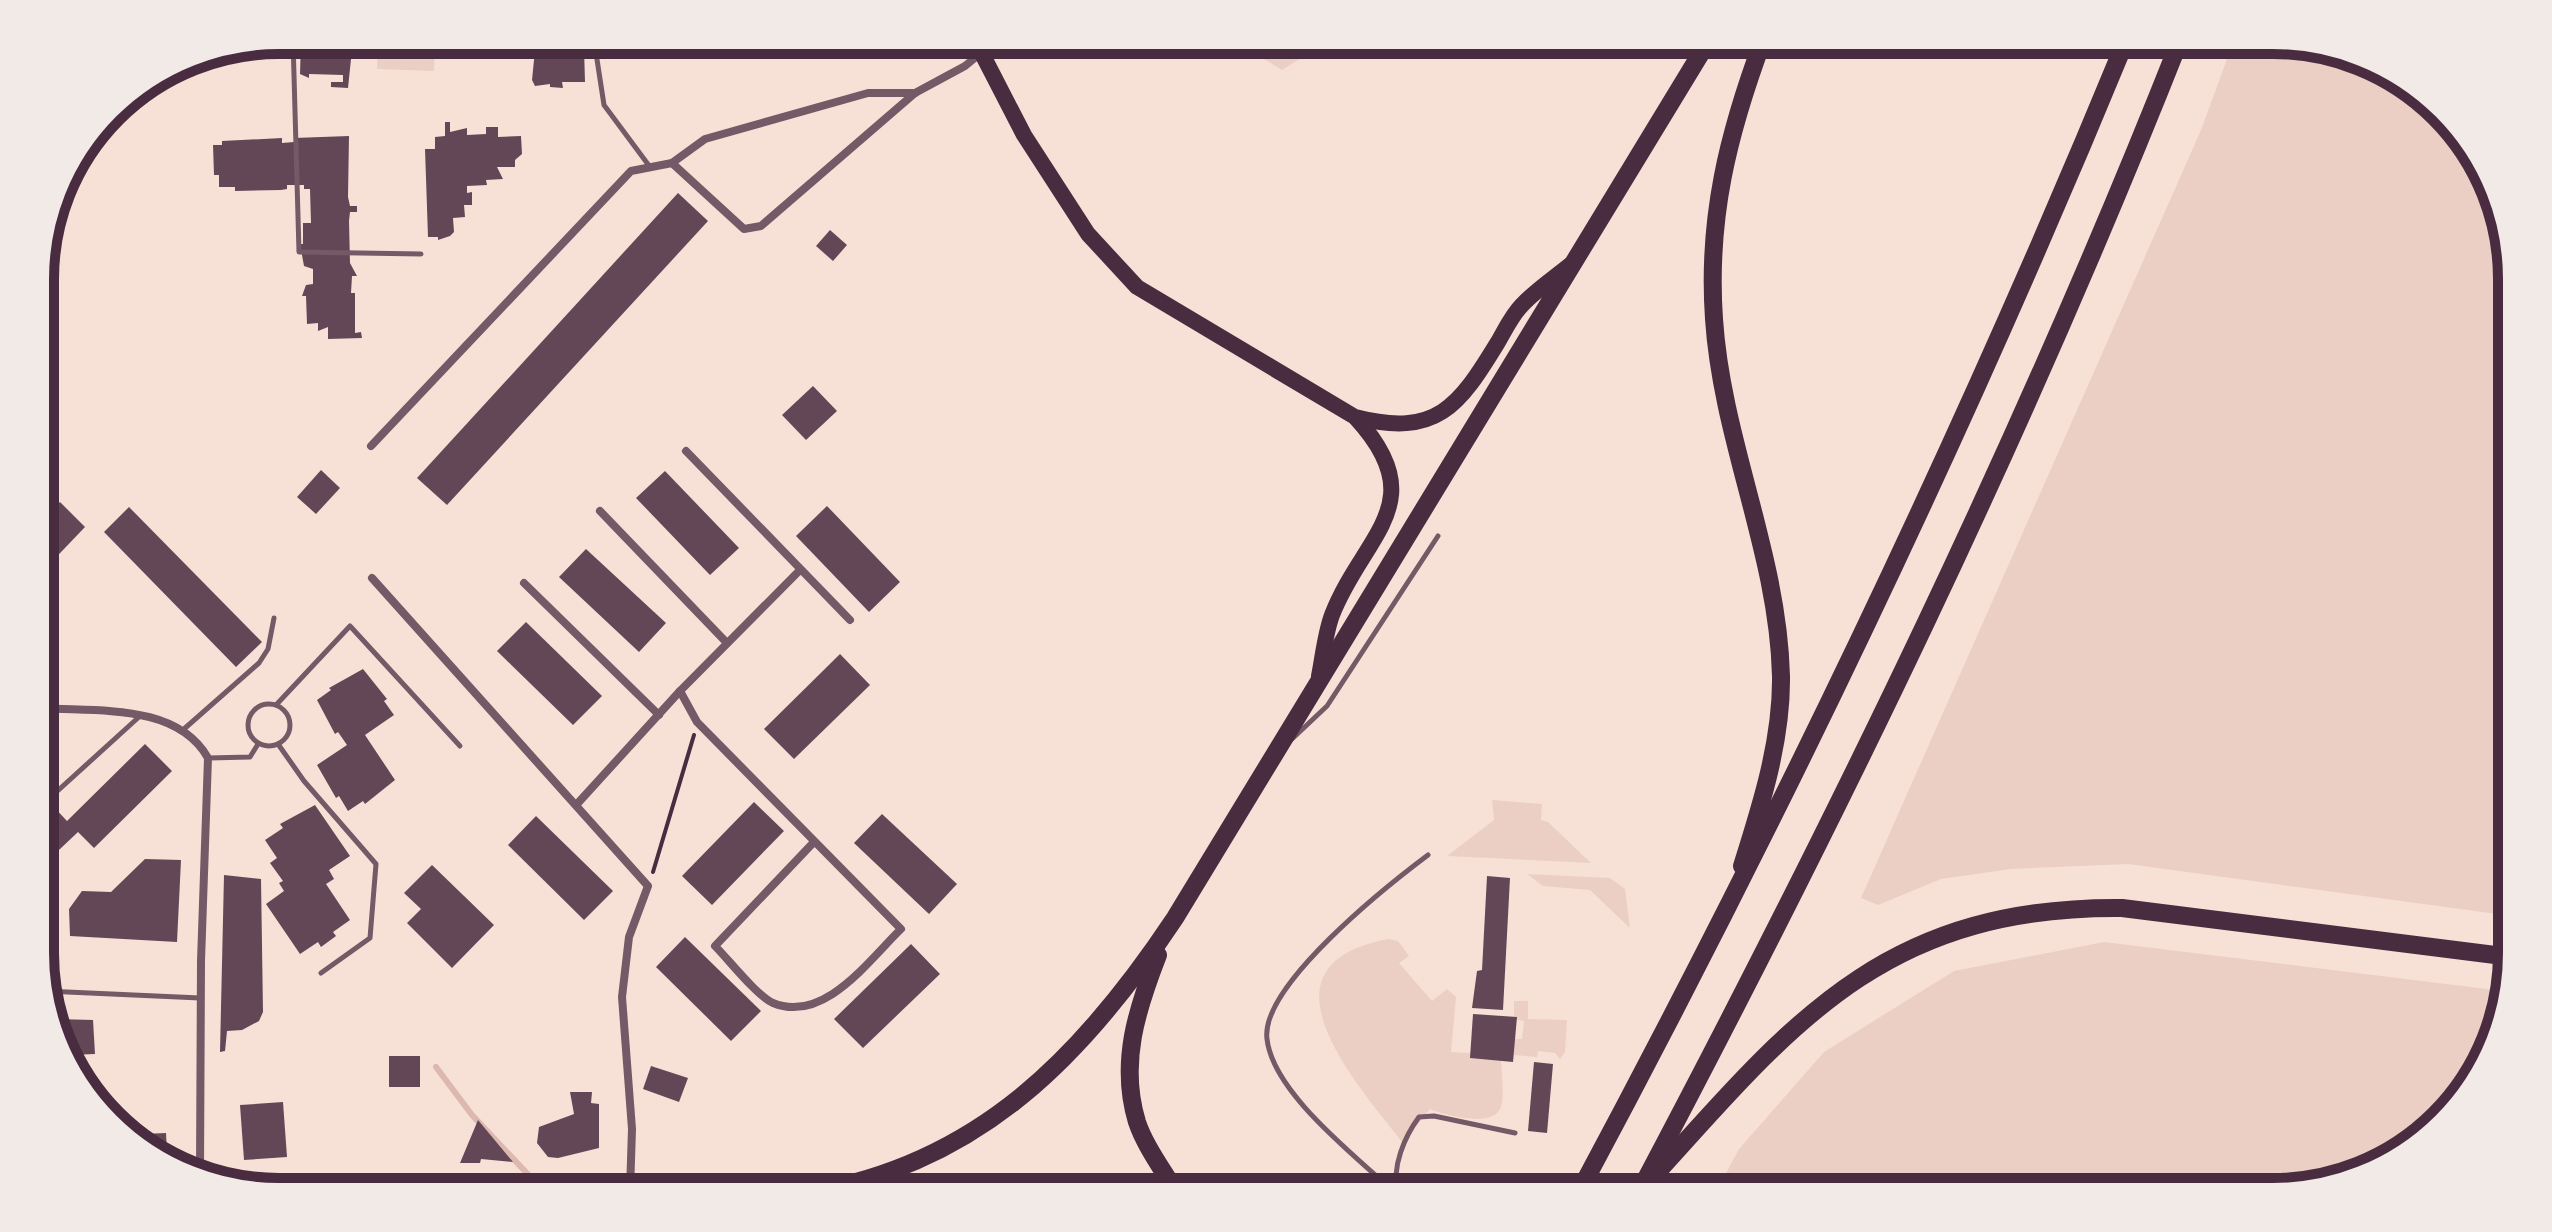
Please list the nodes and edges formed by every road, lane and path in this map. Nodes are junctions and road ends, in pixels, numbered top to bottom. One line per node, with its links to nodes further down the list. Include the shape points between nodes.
1 (293, 54): 12 (lane, via 299,252)
2 (596, 54): 11 (lane, via 604,105)
3 (968, 54): 9 (street)
4 (983, 54): 14 (main road, via 1024,135 1088,234 1137,287)
5 (1701, 54): 13 (main road)
6 (1759, 54): 44 (main road, via 1722,168 1714,222 1713,304 1729,421 1774,600 1781,680 1756,824)
7 (2120, 54): 44 (main road, via 1935,482)
8 (2174, 54): 57 (main road, via 2071,304 1874,738)
9 (915, 93): 10 (street, via 868,93 705,139); 10 (street, via 761,226 744,229)
10 (672, 163): 11 (street)
11 (650, 168): 15 (street, via 631,171)
12 (421, 254)
13 (1578, 259): 14 (main road, via 1520,306 1470,388 1451,408 1417,421 1382,424); 25 (main road)
14 (1355, 417): 25 (main road, via 1389,464 1391,498 1380,530 1332,615)
15 (371, 446)
16 (686, 451): 19 (street)
17 (600, 511): 24 (street)
18 (1438, 536): 37 (lane, via 1327,706)
19 (799, 571): 23 (street); 24 (street)
20 (372, 578): 39 (street)
21 (524, 583): 29 (street)
22 (274, 618): 32 (lane, via 268,649 259,663)
23 (850, 620)
24 (727, 643): 26 (street)
25 (1318, 680): 37 (main road)
26 (680, 691): 29 (street); 31 (street)
27 (276, 705): 33 (lane, via 262,705 251,713 249,733); 34 (lane, via 287,714 290,728); 35 (lane, via 350,626)
28 (54, 709): 30 (street)
29 (659, 715): 39 (street)
30 (140, 716): 32 (street); 38 (lane)
31 (697, 722): 40 (street); 42 (path)
32 (184, 729): 36 (street)
33 (258, 744): 34 (lane); 36 (lane, via 250,757)
34 (278, 744): 46 (lane, via 376,864 370,938)
35 (460, 746)
36 (208, 758): 48 (street)
37 (1270, 760): 43 (main road)
38 (54, 794)
39 (578, 803): 42 (street)
40 (813, 843): 40 (street, via 901,929 833,995 803,1008 772,1003 715,946)
41 (1428, 855): 54 (lane, via 1376,894 1299,971 1277,1002 1266,1037 1279,1072 1314,1116)
42 (648, 886): 51 (street, via 629,937 622,997)
43 (1169, 926): 52 (main road, via 1054,1071 1005,1110 931,1156); 53 (main road, via 1136,1012 1129,1051 1138,1123)
44 (1707, 953): 56 (main road)
45 (2498, 955): 58 (main road, via 2122,908 2066,907 1992,920 1918,946 1833,994 1763,1055)
46 (321, 973)
47 (58, 992): 48 (lane)
48 (201, 998): 50 (street)
49 (1515, 1133): 55 (lane, via 1419,1117 1407,1134)
50 (200, 1164)
51 (631, 1178)
52 (868, 1178)
53 (1168, 1178)
54 (1381, 1178)
55 (1397, 1178)
56 (1586, 1178)
57 (1646, 1178)
58 (1652, 1178)

